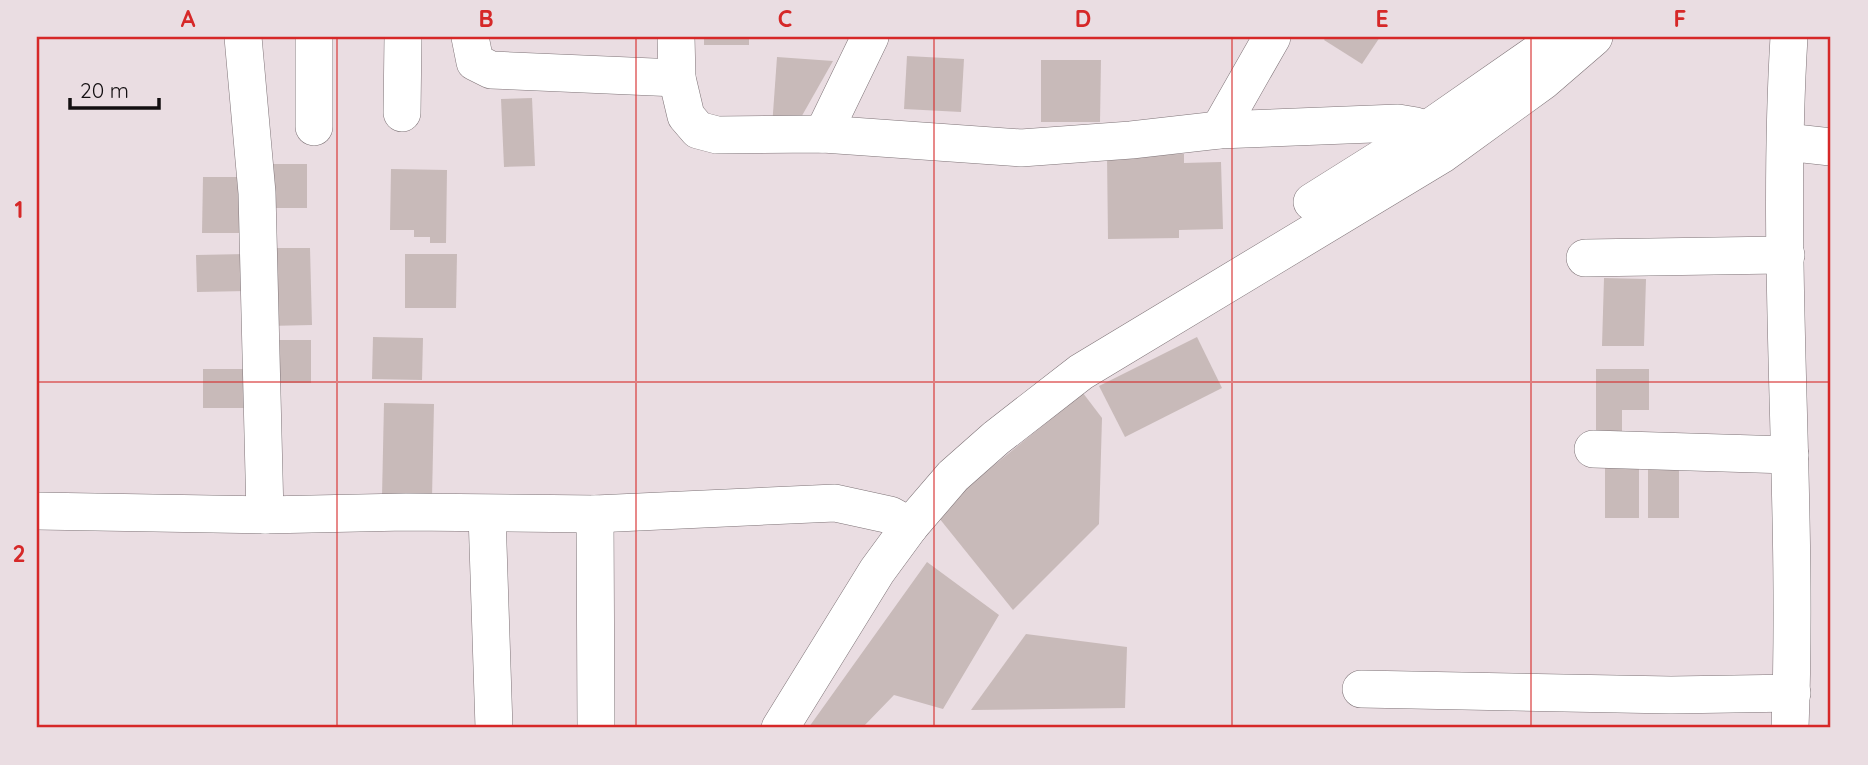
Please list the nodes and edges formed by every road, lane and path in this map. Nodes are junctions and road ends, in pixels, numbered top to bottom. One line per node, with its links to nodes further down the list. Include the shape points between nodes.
1 (243, 37): 26 (street, via 257,193)
2 (314, 37): 13 (street)
3 (403, 37): 12 (street)
4 (470, 37): 11 (street, via 475,62 491,70)
5 (676, 37): 11 (street)
6 (870, 37): 15 (street)
7 (1272, 37): 14 (street)
8 (1560, 37): 17 (street)
9 (1594, 37): 17 (street, via 1543,82)
10 (1788, 37): 16 (street)
11 (677, 78): 15 (street, via 686,116 698,130 717,135)
12 (402, 113)
13 (314, 127)
14 (1219, 130): 15 (street, via 1021,148); 17 (street, via 1398,123 1416,126)
15 (823, 134)
16 (1786, 142): 18 (street); 19 (street)
17 (1433, 143): 27 (street, via 1084,345 1019,391 934,465)
18 (1831, 147)
19 (1786, 255): 20 (street); 22 (street)
20 (1585, 258)
21 (1593, 449): 22 (street)
22 (1790, 455): 29 (street)
23 (37, 511): 26 (street)
24 (487, 514): 25 (street); 26 (street); 30 (street)
25 (595, 514): 27 (street, via 835,503); 31 (street)
26 (265, 515)
27 (900, 521): 32 (street); 33 (street, via 871,581)
28 (1360, 689): 29 (street, via 1671,695)
29 (1791, 711)
30 (494, 728)
31 (596, 728)
32 (754, 728)
33 (780, 728)

